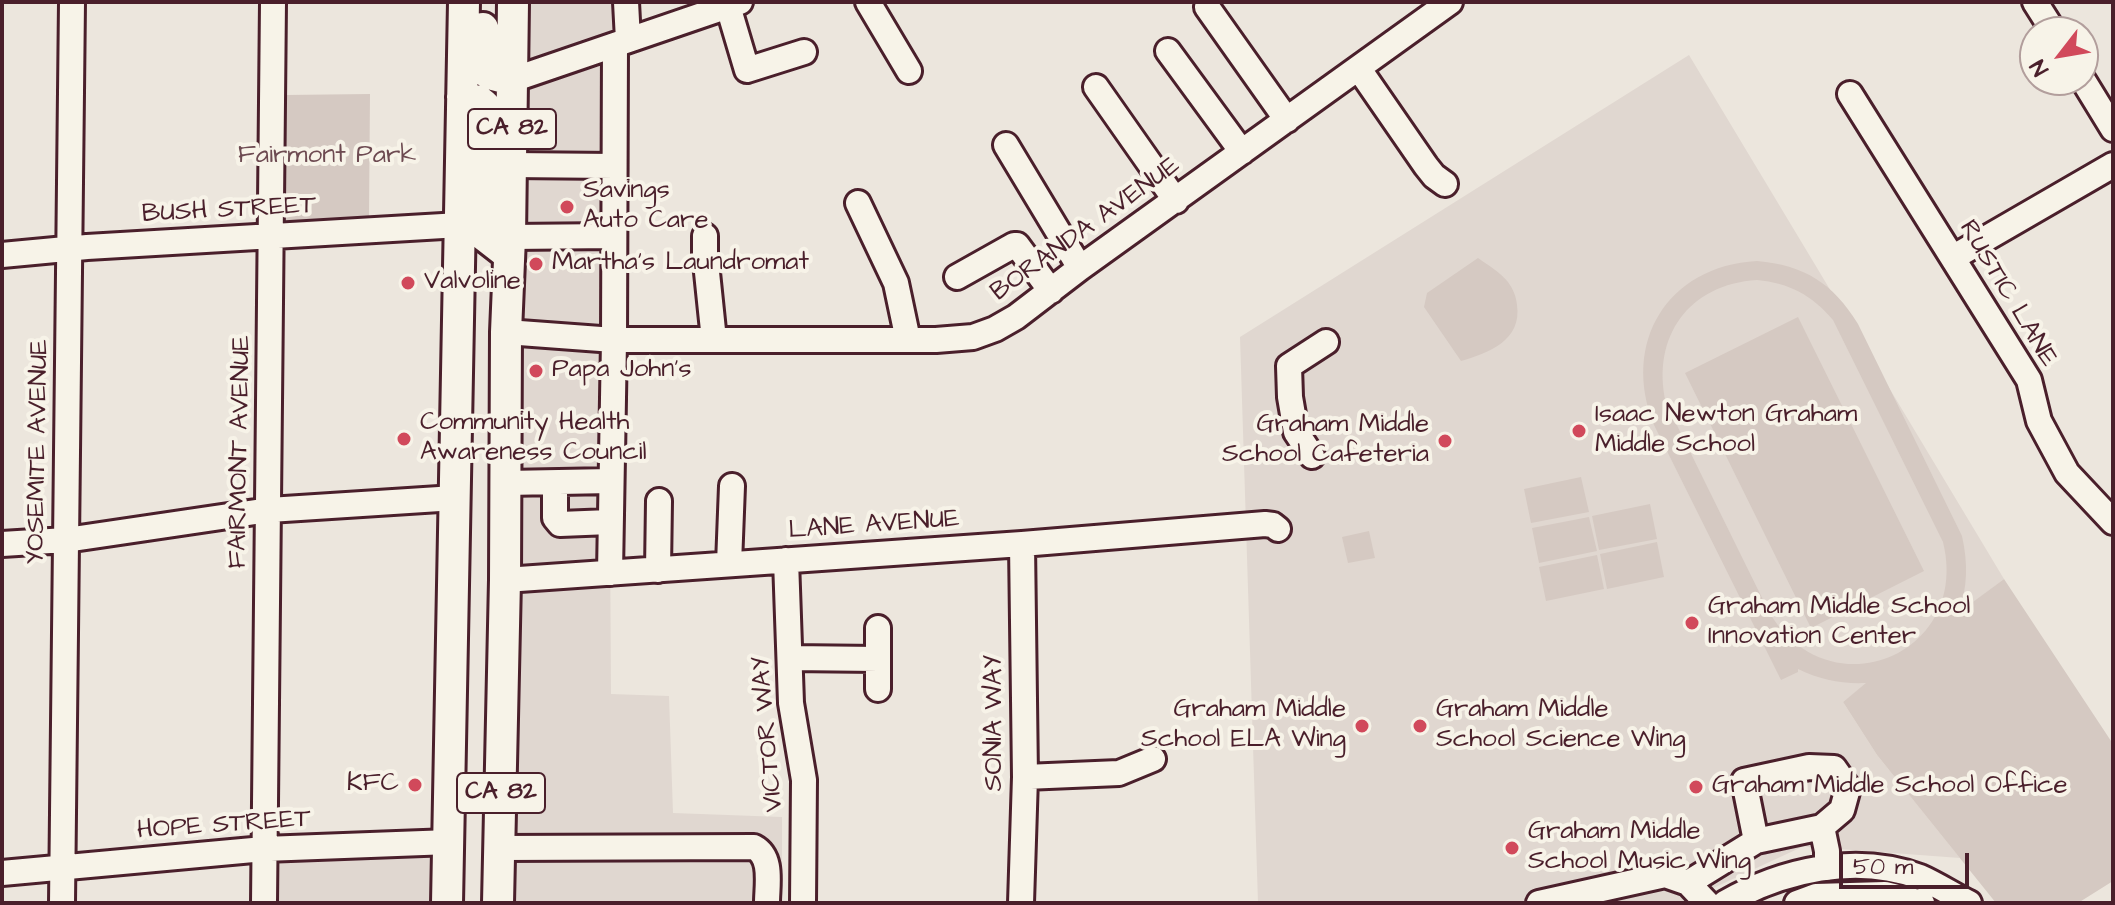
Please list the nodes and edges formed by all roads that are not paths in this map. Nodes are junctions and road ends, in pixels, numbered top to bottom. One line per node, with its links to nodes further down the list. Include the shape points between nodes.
1 (72, 2): 36 (street, YOSEMITE AVENUE)
2 (273, 2): 32 (street, FAIRMONT AVENUE)
3 (464, 2): 20 (main road, CA 82)
4 (483, 2): 16 (main road, via 483,69)
5 (513, 2): 16 (main road, CA 82)
6 (626, 2): 11 (street)
7 (868, 2): 15 (street)
8 (1450, 2): 14 (street, BORANDA AVENUE)
9 (734, 4): 11 (street); 13 (street, via 747,70)
10 (1207, 7): 21 (street)
11 (621, 43): 16 (street); 27 (street)
12 (1168, 51): 24 (street)
13 (804, 52)
14 (1359, 69): 21 (street, BORANDA AVENUE); 28 (street, via 1426,166)
15 (909, 71)
16 (512, 80): 25 (main road, CA 82)
17 (1096, 87): 29 (street)
18 (1850, 94): 38 (street, RUSTIC LANE)
19 (2093, 96): 22 (street)
20 (462, 97): 31 (main road, CA 82); 35 (main road, via 484,105 482,234)
21 (1287, 120): 24 (street, BORANDA AVENUE)
22 (2113, 129)
23 (1006, 145): 39 (street)
24 (1242, 152): 29 (street, BORANDA AVENUE)
25 (511, 165): 27 (street); 35 (main road, CA 82)
26 (2113, 165): 38 (street)
27 (614, 166): 33 (street)
28 (1445, 184)
29 (1176, 201): 39 (street, BORANDA AVENUE)
30 (858, 203): 45 (street, via 896,283)
31 (460, 225): 32 (street, BUSH STREET); 52 (main road, CA 82)
32 (271, 236): 36 (street, BUSH STREET); 54 (street, FAIRMONT AVENUE)
33 (614, 236): 35 (street); 43 (street)
34 (705, 236): 44 (street)
35 (510, 246): 42 (main road, CA 82)
36 (69, 248): 37 (street, BUSH STREET); 58 (street, YOSEMITE AVENUE)
37 (2, 255)
38 (1954, 257): 56 (street, RUSTIC LANE, via 2029,380 2039,421 2067,473)
39 (1080, 268): 41 (street, BORANDA AVENUE)
40 (957, 277): 41 (street, via 1017,245)
41 (1051, 291): 45 (street, BORANDA AVENUE, via 1016,317 973,337)
42 (506, 332): 43 (street, BORANDA AVENUE); 49 (main road, CA 82)
43 (614, 340): 44 (street, BORANDA AVENUE); 48 (street)
44 (714, 340): 45 (street, BORANDA AVENUE)
45 (908, 340)
46 (1326, 342): 47 (street, via 1289,366 1296,432)
47 (1312, 456)
48 (611, 481): 50 (street); 55 (street)
49 (506, 483): 50 (street); 65 (main road, CA 82)
50 (555, 483): 55 (street, via 557,522)
51 (732, 486): 62 (street)
52 (455, 498): 54 (street); 74 (main road, CA 82, via 441,753)
53 (659, 501): 63 (street)
54 (269, 510): 58 (street); 76 (street, FAIRMONT AVENUE)
55 (610, 522): 64 (street)
56 (2113, 522)
57 (1278, 529): 60 (street, LANE AVENUE, via 1246,526)
58 (66, 540): 59 (street); 77 (street, YOSEMITE AVENUE)
59 (2, 544)
60 (1022, 544): 61 (street, LANE AVENUE); 71 (street, SONIA WAY)
61 (786, 560): 62 (street, LANE AVENUE); 67 (street, VICTOR WAY)
62 (729, 564): 63 (street, LANE AVENUE)
63 (658, 570): 64 (street, LANE AVENUE)
64 (610, 573): 65 (street, LANE AVENUE, via 572,584)
65 (505, 580): 75 (main road, CA 82, via 511,682)
66 (878, 628): 68 (street)
67 (790, 658): 68 (street); 86 (street, VICTOR WAY, via 791,703 804,780)
68 (878, 659): 69 (street)
69 (878, 689)
70 (1153, 759): 71 (street, via 1119,773)
71 (1025, 777): 87 (street, SONIA WAY)
72 (1822, 827): 73 (street); 73 (street, via 1842,810 1848,788 1834,768 1809,767 1744,781); 78 (street)
73 (1756, 841): 80 (street)
74 (450, 842): 76 (street, HOPE STREET, via 390,844 306,859); 83 (main road, CA 82)
75 (500, 848): 84 (main road, CA 82); 85 (street, via 754,847 767,860)
76 (264, 849): 77 (street, HOPE STREET); 82 (street, FAIRMONT AVENUE)
77 (63, 867): 79 (street, HOPE STREET); 81 (street, YOSEMITE AVENUE)
78 (1827, 868): 90 (street, via 1769,881); 93 (street, via 1874,866 1904,873)
79 (2, 873)
80 (1688, 883): 88 (street, via 1665,875); 89 (street)
81 (62, 903)
82 (264, 903)
83 (447, 903)
84 (498, 903)
85 (767, 903)
86 (803, 903)
87 (1021, 903)
88 (1539, 903)
89 (1707, 903)
90 (1725, 903)
91 (1797, 903): 92 (street, via 1816,896 1885,894)
92 (1922, 903)
93 (1969, 903)

